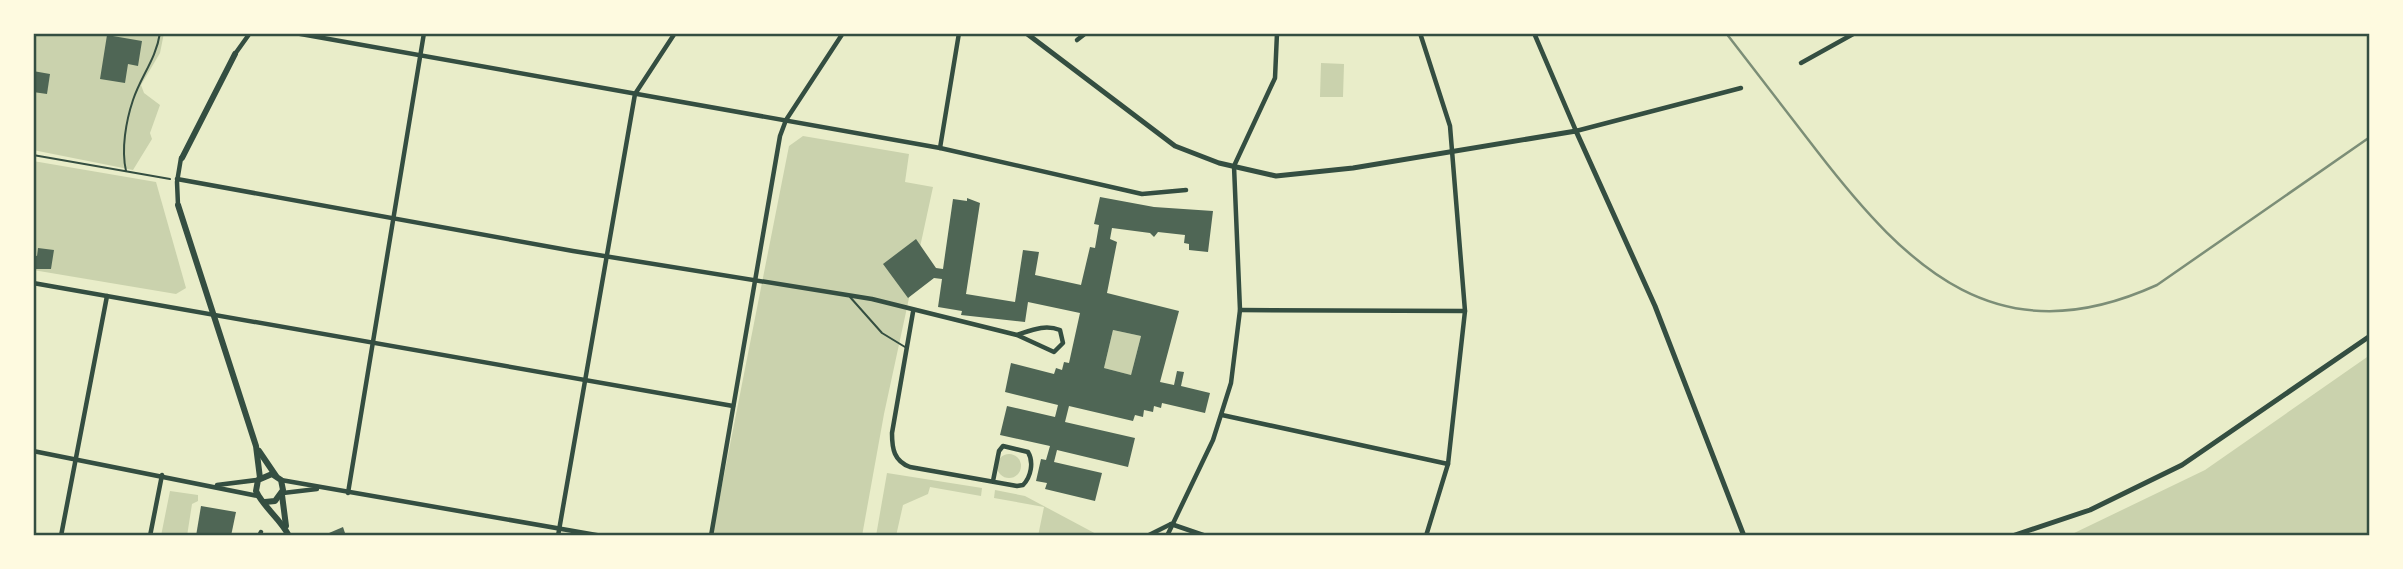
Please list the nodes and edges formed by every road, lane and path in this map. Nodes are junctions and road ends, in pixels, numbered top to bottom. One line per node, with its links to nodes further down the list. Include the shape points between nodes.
1 (160, 33): 27 (path, via 153,60 133,100 123,150)
2 (250, 33): 15 (street)
3 (295, 33): 16 (street)
4 (424, 33): 16 (street)
5 (675, 33): 19 (street)
6 (843, 33): 20 (street)
7 (959, 33): 22 (street)
8 (1026, 33): 26 (street, via 1175,146)
9 (1086, 33): 14 (street)
10 (1277, 33): 26 (street, via 1275,78)
11 (1420, 33): 23 (street, via 1450,126)
12 (1534, 33): 21 (street)
13 (1855, 33): 17 (street)
14 (1077, 40)
15 (235, 54): 25 (main road)
16 (421, 57): 19 (street); 31 (street)
17 (1801, 63)
18 (1741, 88): 21 (street)
19 (635, 94): 20 (street); 32 (street)
20 (786, 120): 22 (street); 33 (street)
21 (1576, 131): 23 (street); 74 (street, via 1650,295)
22 (940, 148): 29 (street, via 1142,194)
23 (1453, 150): 26 (street, via 1302,176 1276,176); 38 (street)
24 (33, 156): 27 (path)
25 (181, 158): 28 (street)
26 (1234, 166): 37 (street)
27 (126, 172): 28 (path)
28 (177, 179): 30 (street); 31 (street)
29 (1186, 190)
30 (178, 205): 40 (main road)
31 (393, 218): 32 (street); 43 (street)
32 (606, 256): 33 (street); 45 (street)
33 (755, 281): 36 (street); 46 (street)
34 (33, 282): 35 (street)
35 (107, 296): 40 (street); 50 (street)
36 (850, 296): 39 (street); 44 (lane, via 882,332)
37 (1240, 310): 38 (street); 47 (street)
38 (1465, 311): 51 (street)
39 (913, 312): 41 (street); 44 (street)
40 (212, 314): 43 (street); 48 (main road)
41 (1017, 335): 41 (street, via 1053,327 1060,330 1063,343 1054,352)
42 (2370, 336): 75 (street, via 2182,465 2101,505)
43 (373, 343): 45 (street); 58 (street)
44 (908, 349): 55 (street, via 892,433 897,460 910,467)
45 (585, 381): 46 (street); 63 (street)
46 (733, 406): 69 (street)
47 (1222, 415): 51 (street); 62 (street)
48 (256, 446): 53 (main road); 54 (main road)
49 (33, 452): 50 (street)
50 (77, 460): 52 (street); 65 (street)
51 (1448, 464): 73 (street)
52 (162, 475): 56 (street); 66 (street)
53 (279, 478): 54 (main road, via 270,474); 57 (street); 59 (main road)
54 (259, 479): 56 (street); 60 (main road)
55 (993, 481): 55 (street, via 1023,485 1032,462 1028,452 1003,446)
56 (213, 485): 60 (street)
57 (321, 488): 58 (street); 59 (street)
58 (348, 493): 63 (street)
59 (282, 494): 61 (main road); 64 (main road)
60 (258, 496): 61 (main road)
61 (265, 502): 64 (main road)
62 (1171, 524): 70 (street); 71 (street); 72 (street)
63 (559, 528): 67 (street); 68 (street)
64 (288, 533)
65 (61, 536)
66 (150, 536)
67 (558, 536)
68 (602, 536)
69 (711, 536)
70 (1146, 536)
71 (1167, 536)
72 (1206, 536)
73 (1426, 536)
74 (1744, 536)
75 (2012, 536)

